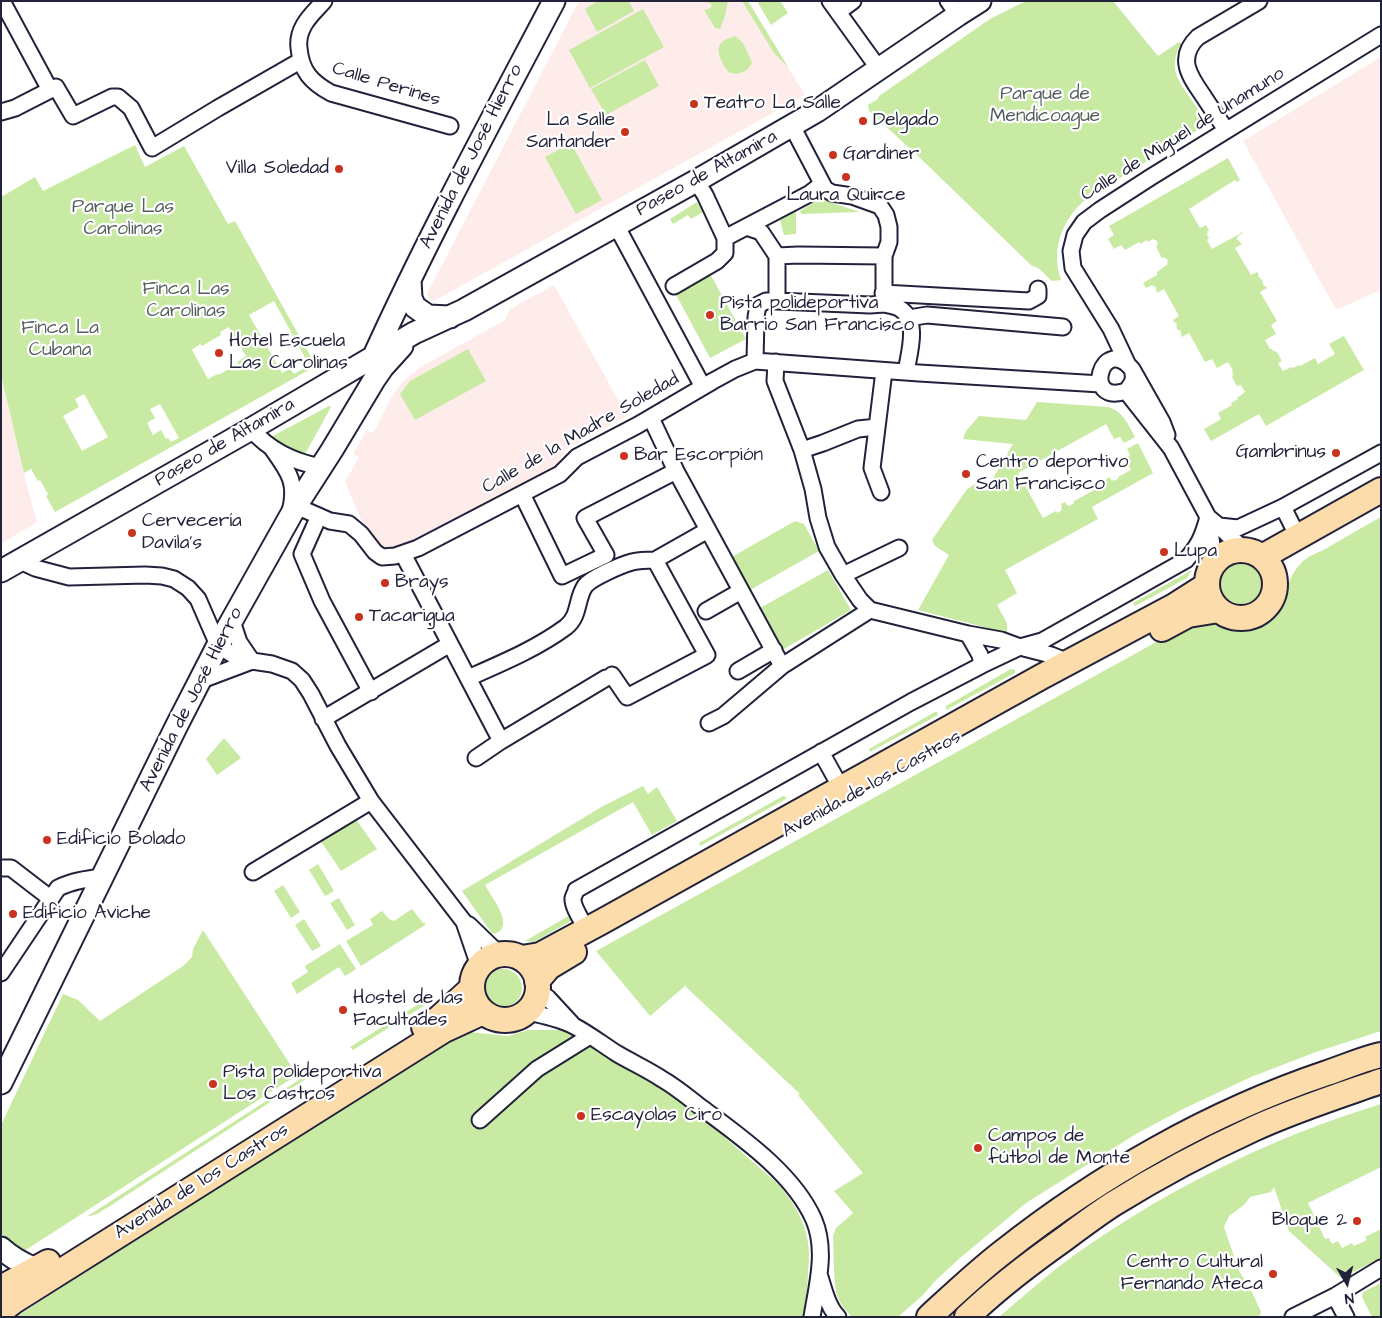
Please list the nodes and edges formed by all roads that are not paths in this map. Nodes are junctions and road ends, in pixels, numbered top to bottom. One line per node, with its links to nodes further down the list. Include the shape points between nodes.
1 (2, 1): 12 (street)
2 (324, 1): 10 (street, via 301,32 298,42)
3 (554, 1): 24 (main road, Avenida de José Hierro)
4 (853, 1): 7 (street)
5 (980, 1): 8 (main road, Paseo de Altamira)
6 (1259, 1): 16 (street, via 1198,37 1188,54 1190,76)
7 (834, 7): 11 (street)
8 (953, 8): 11 (main road, Paseo de Altamira)
9 (1381, 35): 16 (street, Calle de Miguel de Unamuno)
10 (300, 61): 12 (street, via 152,148 131,108 118,97 73,116 56,87); 14 (street, Calle Perines, via 312,80 331,93)
11 (879, 70): 15 (main road, Paseo de Altamira)
12 (50, 90): 13 (street)
13 (1, 112)
14 (450, 126)
15 (792, 126): 17 (main road, Paseo de Altamira); 18 (street)
16 (1226, 130): 33 (street, Calle de Miguel de Unamuno, via 1100,210 1084,222 1076,235 1071,251 1073,268)
17 (696, 181): 19 (main road, Paseo de Altamira); 21 (street)
18 (822, 184): 20 (street); 23 (street, via 832,193 880,206 889,226)
19 (616, 224): 30 (main road, Paseo de Altamira); 43 (street, Calle de la Madre Soledad)
20 (746, 227): 21 (street); 22 (street, via 761,232)
21 (725, 238): 25 (street, via 725,253 717,261)
22 (777, 256): 23 (street); 28 (street)
23 (884, 256): 27 (street)
24 (410, 280): 29 (main road, Avenida de José Hierro); 30 (main road, via 415,307 428,316)
25 (674, 286)
26 (1038, 289): 27 (street, via 1038,296 1029,301)
27 (884, 298): 28 (street, via 870,305); 31 (street)
28 (777, 301): 36 (street, via 758,305)
29 (393, 314): 34 (main road, via 391,326 398,336); 35 (main road, Avenida de José Hierro)
30 (450, 317): 34 (main road, Paseo de Altamira)
31 (909, 318): 32 (street, via 926,315); 41 (street, via 912,333)
32 (1063, 327)
33 (1110, 329): 38 (street); 39 (street, Calle de Miguel de Unamuno)
34 (414, 333): 35 (main road, Paseo de Altamira); 52 (main road, Avenida de José Hierro, via 374,380)
35 (374, 356): 47 (main road, Paseo de Altamira); 52 (main road, Avenida de José Hierro)
36 (755, 361): 37 (street); 43 (street, Calle de la Madre Soledad)
37 (776, 362): 40 (street); 50 (street, via 775,381)
38 (1105, 363): 39 (street, via 1120,360); 42 (street, via 1099,377)
39 (1130, 366): 44 (street, via 1134,376); 49 (street, Calle de Miguel de Unamuno, via 1162,422)
40 (884, 371): 41 (street); 46 (street)
41 (906, 372): 42 (street)
42 (1101, 384): 44 (street, via 1113,393)
43 (703, 387): 45 (street, Calle de la Madre Soledad)
44 (1126, 392): 49 (street, Calle de Miguel de Unamuno)
45 (650, 418): 53 (street); 56 (street, Calle de la Madre Soledad, via 577,458 560,474)
46 (877, 428): 50 (street, via 858,429); 55 (street, via 872,468)
47 (251, 429): 48 (street, Avenida de José Hierro); 69 (main road, Paseo de Altamira)
48 (271, 447): 52 (street, Avenida de José Hierro, via 304,464); 62 (street, Avenida de José Hierro, via 288,470 293,485)
49 (1171, 448): 61 (street, Calle de Miguel de Unamuno)
50 (802, 450): 70 (street, via 827,547)
51 (1381, 453): 59 (street)
52 (327, 459): 57 (main road, Avenida de José Hierro)
53 (676, 471): 56 (street, via 586,518 606,555 562,576); 63 (street)
54 (1381, 490): 64 (main road)
55 (881, 492)
56 (522, 494): 66 (street, Calle de la Madre Soledad)
57 (296, 506): 60 (street, Calle de la Madre Soledad); 62 (main road, Avenida de José Hierro)
58 (1381, 506): 72 (main road, via 1291,559)
59 (1283, 507): 61 (street, via 1238,528); 64 (street)
60 (319, 516): 66 (street, Calle de la Madre Soledad, via 349,524 382,557); 90 (street, via 302,554 322,601)
61 (1214, 522): 67 (street, Calle de Miguel de Unamuno); 71 (street, Calle de Miguel de Unamuno); 81 (street, via 1186,560 1042,641)
62 (286, 526): 77 (main road, Avenida de José Hierro)
63 (708, 530): 68 (street); 73 (street)
64 (1298, 537): 67 (main road)
65 (899, 548): 70 (street)
66 (403, 554): 79 (street)
67 (1253, 554): 71 (main road, via 1227,554); 72 (main road, via 1271,567)
68 (654, 560): 88 (street, via 630,563 590,580 568,625 532,649); 93 (street, via 707,655 627,696 609,676)
69 (10, 566): 80 (street, via 35,568 69,577 144,575 174,579 198,599)
70 (843, 575): 74 (street)
71 (1210, 575): 75 (main road, via 1208,594); 84 (main road, Avenida de los Castros, via 1174,606)
72 (1275, 580): 75 (main road, via 1275,592 1270,602 1252,617 1229,616)
73 (741, 591): 76 (street); 82 (street)
74 (870, 610): 78 (street); 86 (street)
75 (1219, 610): 108 (main road, Avenida de los Castros, via 1188,615 1064,678 609,931 549,967)
76 (706, 611)
77 (232, 621): 80 (main road, Avenida de José Hierro); 83 (street)
78 (968, 634): 81 (street); 85 (street)
79 (450, 644): 88 (street); 90 (street)
80 (218, 645): 83 (street, via 233,655); 89 (main road, Avenida de José Hierro)
81 (1020, 647): 84 (street); 85 (street)
82 (774, 650): 86 (street); 87 (street)
83 (252, 661): 89 (street); 91 (street, via 292,671 302,680)
84 (1068, 662): 96 (main road, Avenida de los Castros)
85 (982, 665): 94 (street)
86 (782, 666): 92 (street, via 723,716)
87 (738, 671)
88 (468, 678): 93 (street)
89 (199, 681): 100 (main road, Avenida de José Hierro)
90 (371, 692): 91 (street)
91 (323, 719): 97 (street)
92 (709, 723)
93 (501, 741): 95 (street)
94 (820, 752): 96 (street, Avenida de los Castros); 103 (street, via 576,890 573,902)
95 (476, 758)
96 (840, 788): 103 (main road, Avenida de los Castros)
97 (371, 801): 99 (street); 102 (street)
98 (1, 868): 101 (street, via 11,868)
99 (252, 872)
100 (102, 877): 101 (street, via 67,883); 115 (main road, Avenida de José Hierro)
101 (50, 898): 107 (street)
102 (464, 922): 104 (street); 106 (street)
103 (587, 930): 105 (main road, Avenida de los Castros, via 540,955)
104 (499, 954): 105 (main road); 106 (main road)
105 (522, 958): 108 (main road, via 534,972)
106 (478, 966): 109 (main road)
107 (1, 973)
108 (538, 986): 111 (main road, via 534,1002); 112 (street)
109 (471, 988): 110 (main road, via 474,1002); 120 (main road, Avenida de los Castros, via 438,1019)
110 (483, 1012): 111 (main road, via 493,1019 505,1021); 124 (main road, Avenida de los Castros, via 444,1030)
111 (527, 1012): 112 (street)
112 (573, 1026): 113 (street)
113 (590, 1036): 117 (street, via 537,1069); 121 (street, via 670,1085 747,1142 789,1181 814,1220 820,1248)
114 (1381, 1055): 127 (main road, via 1244,1105 1148,1154 1004,1251)
115 (1, 1082)
116 (1381, 1082): 128 (main road, via 1255,1128 1160,1176 1112,1205 1026,1266)
117 (480, 1120)
118 (1, 1248): 120 (main road)
119 (1381, 1268): 123 (street)
120 (36, 1269): 122 (main road, Avenida de los Castros)
121 (820, 1275): 125 (street); 126 (street)
122 (1, 1288)
123 (1335, 1296): 129 (street); 130 (street)
124 (1, 1310)
125 (812, 1317)
126 (838, 1317)
127 (929, 1317)
128 (967, 1317)
129 (1293, 1317)
130 (1346, 1317)

